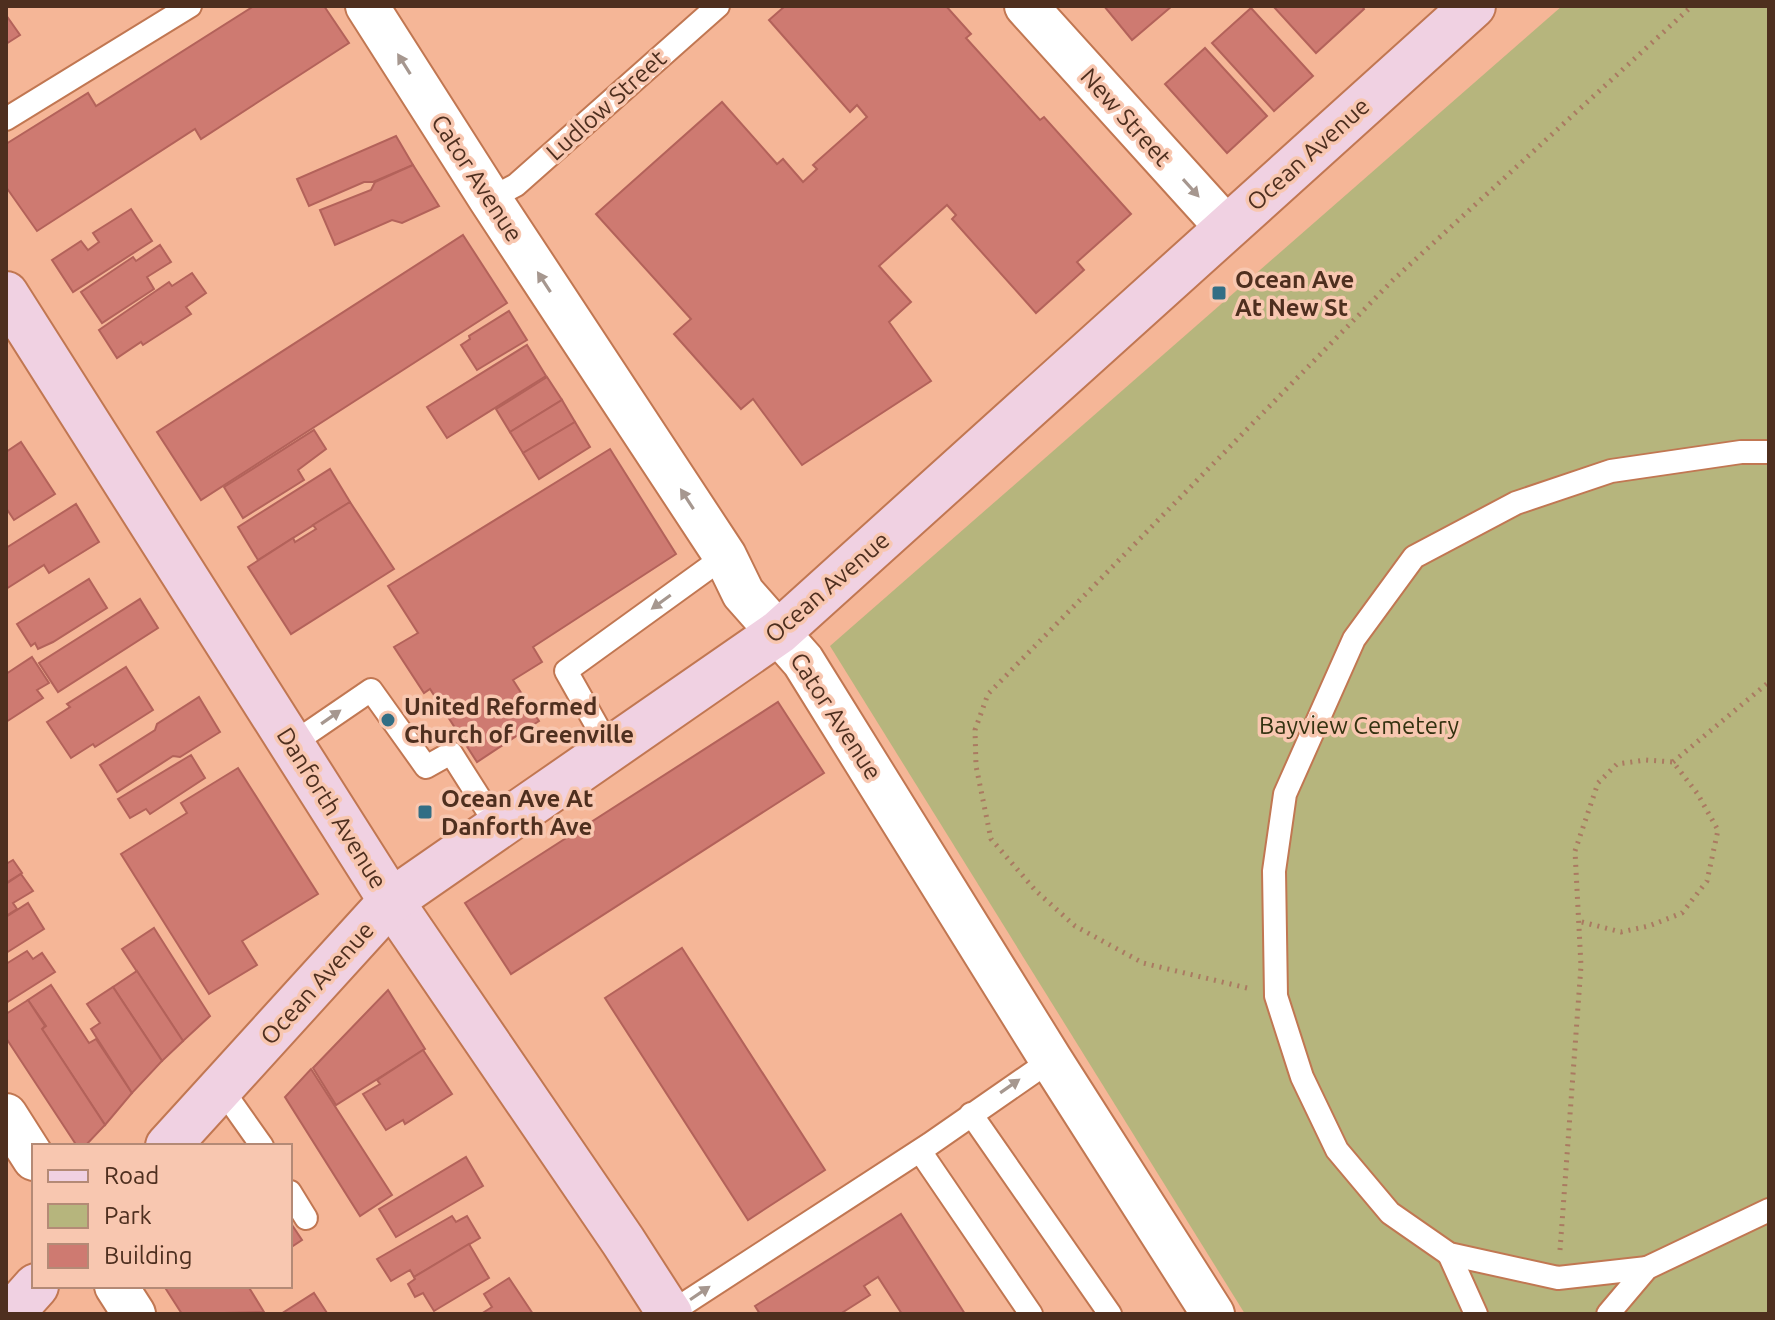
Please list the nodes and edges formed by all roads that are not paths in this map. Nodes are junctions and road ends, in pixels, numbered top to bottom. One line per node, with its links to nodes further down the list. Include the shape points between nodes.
1 (190, 6): 6 (lane)
2 (367, 6): 7 (street, Cator Avenue, one-way to 2)
3 (718, 6): 7 (lane, Ludlow Street, via 516,185)
4 (1026, 6): 8 (street, New Street, one-way to 8)
5 (1473, 6): 8 (street, Ocean Avenue)
6 (6, 119)
7 (490, 199): 11 (street, Cator Avenue, one-way to 7)
8 (1226, 227): 12 (street, Ocean Avenue)
9 (6, 294): 13 (street, Danforth Avenue)
10 (1769, 452): 28 (lane, via 1611,471 1516,503 1414,557 1354,639 1285,794 1274,871 1276,996 1302,1077 1337,1150 1390,1213)
11 (725, 556): 12 (street, Cator Avenue, via 743,593); 14 (lane, one-way to 14, via 566,671)
12 (779, 632): 14 (street, Ocean Avenue); 17 (street, Cator Avenue, via 803,661)
13 (292, 744): 15 (lane, one-way to 15, via 371,690 426,767 451,753); 16 (street, Danforth Avenue)
14 (610, 749): 15 (street, Ocean Avenue)
15 (498, 827): 16 (street, Ocean Avenue)
16 (391, 901): 18 (street, Ocean Avenue); 32 (street, Danforth Avenue)
17 (1051, 1060): 19 (lane, one-way to 17); 37 (street, Cator Avenue)
18 (221, 1088): 21 (street, Ocean Avenue); 22 (lane)
19 (971, 1114): 23 (lane); 36 (lane)
20 (6, 1115): 24 (street)
21 (170, 1144)
22 (261, 1144)
23 (920, 1151): 32 (lane, one-way to 23); 35 (lane)
24 (32, 1156)
25 (292, 1195): 27 (lane)
26 (1769, 1210): 29 (lane)
27 (306, 1218)
28 (1449, 1254): 29 (lane, via 1558,1278); 38 (lane)
29 (1647, 1268): 39 (lane)
30 (34, 1288): 33 (street)
31 (117, 1288): 34 (street)
32 (670, 1313)
33 (11, 1314)
34 (134, 1314)
35 (1031, 1314)
36 (1110, 1314)
37 (1213, 1314)
38 (1476, 1314)
39 (1608, 1314)

